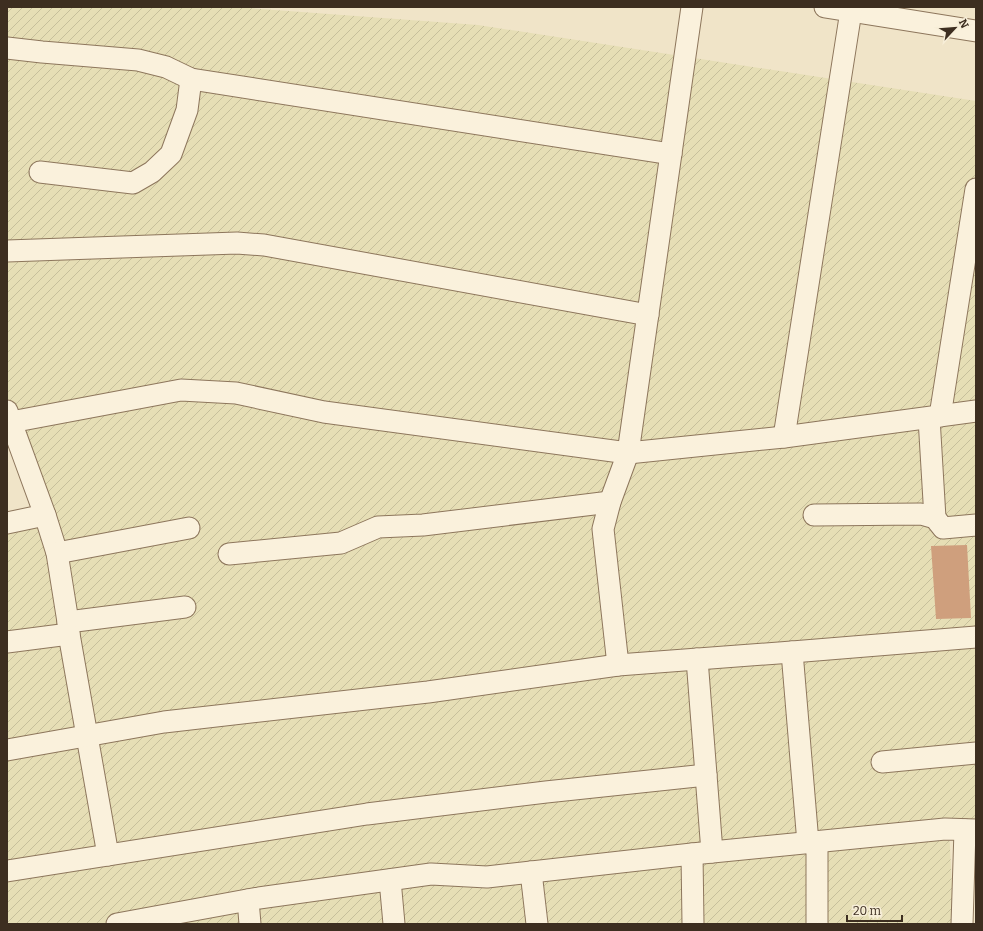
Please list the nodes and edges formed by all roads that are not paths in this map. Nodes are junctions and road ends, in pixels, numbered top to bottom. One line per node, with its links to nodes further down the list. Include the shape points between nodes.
1 (692, 7): 7 (street)
2 (825, 7): 3 (street)
3 (851, 11): 4 (street); 15 (street)
4 (976, 31)
5 (7, 48): 6 (street, via 138,60 166,67)
6 (191, 79): 7 (street); 8 (street, via 187,110 171,154 152,172 133,183)
7 (671, 154): 11 (street)
8 (40, 172)
9 (976, 189): 14 (street)
10 (7, 250): 11 (street, via 237,242 257,244)
11 (648, 315): 16 (street)
12 (976, 411): 14 (street)
13 (9, 417): 16 (street, via 181,390 236,393 324,412); 18 (street)
14 (935, 417): 15 (street); 20 (street)
15 (784, 437): 16 (street)
16 (628, 453): 17 (street)
17 (610, 502): 25 (street, via 423,525 378,527 341,543); 32 (street, via 603,529)
18 (45, 515): 21 (street); 24 (street)
19 (814, 515): 20 (street, via 921,514)
20 (935, 518): 22 (street, via 943,528)
21 (7, 523)
22 (976, 525)
23 (189, 528): 24 (street)
24 (57, 553): 27 (street)
25 (229, 554)
26 (185, 607): 27 (street)
27 (68, 628): 29 (street); 33 (street)
28 (976, 637): 30 (street)
29 (7, 642)
30 (792, 652): 31 (street); 39 (street)
31 (697, 659): 32 (street); 37 (street)
32 (618, 665): 33 (street, via 428,692 164,722)
33 (87, 736): 34 (street); 41 (street)
34 (7, 750)
35 (976, 753): 36 (street)
36 (882, 762)
37 (706, 775): 40 (street); 41 (street, via 367,814)
38 (970, 830): 39 (street, via 945,829); 52 (street)
39 (812, 842): 40 (street); 51 (street)
40 (702, 853): 43 (street); 50 (street)
41 (108, 855): 42 (street)
42 (7, 871)
43 (531, 872): 44 (street, via 487,878 431,874); 49 (street)
44 (390, 880): 45 (street); 48 (street)
45 (248, 900): 46 (street); 47 (street)
46 (120, 924)
47 (250, 924)
48 (394, 924)
49 (537, 924)
50 (693, 924)
51 (817, 924)
52 (962, 924)

